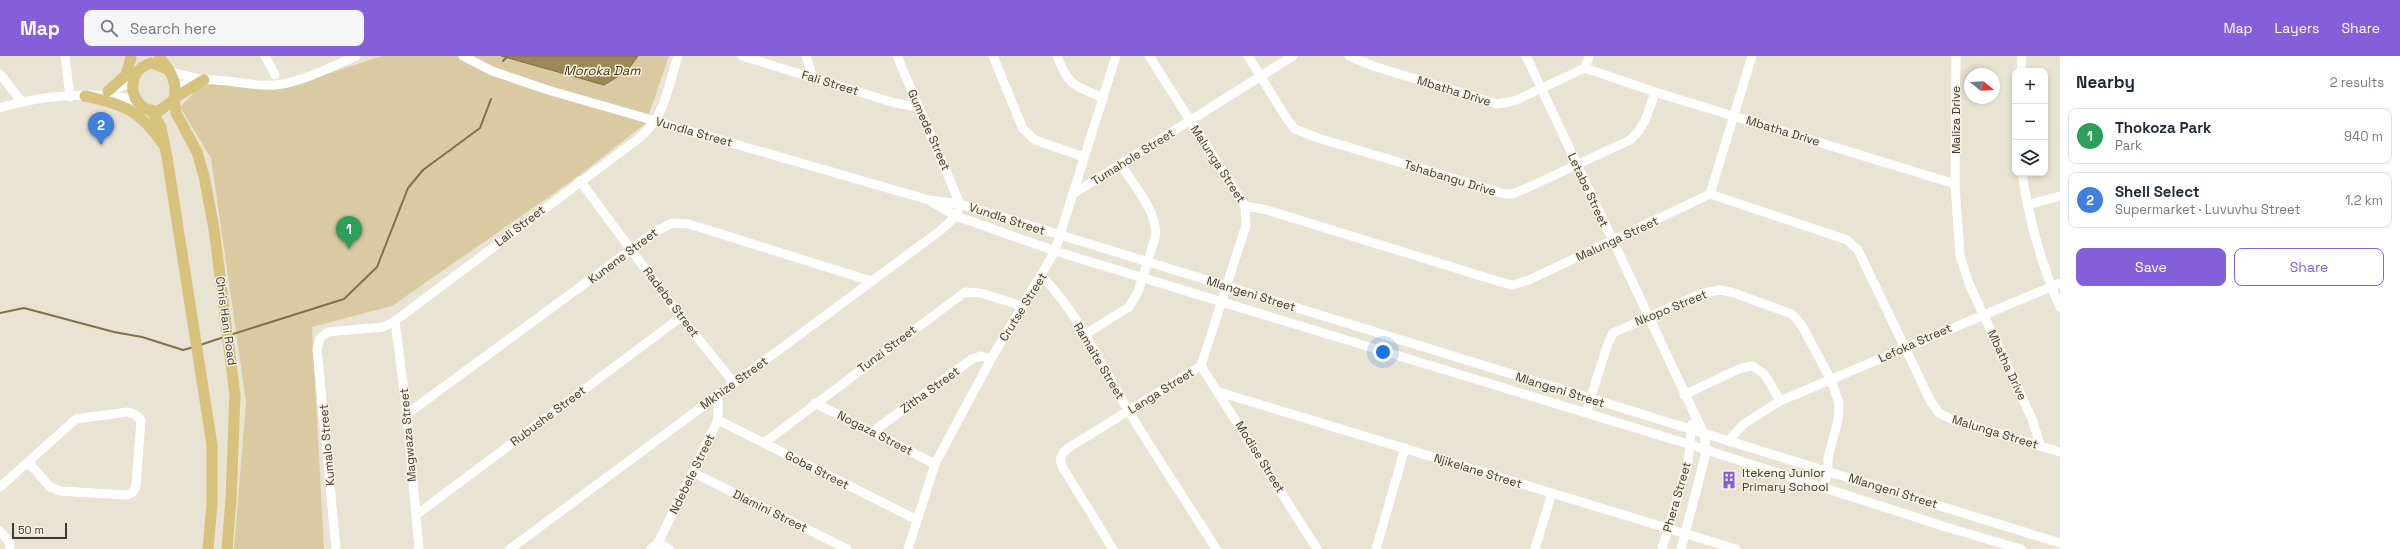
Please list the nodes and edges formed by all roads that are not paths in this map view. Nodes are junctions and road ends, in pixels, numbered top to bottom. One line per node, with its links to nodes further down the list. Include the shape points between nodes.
1 (65, 56): 37 (street)
2 (265, 56): 27 (street)
3 (356, 56): 31 (street, via 283,84 263,85)
4 (462, 56): 44 (street, Vundla Street, via 477,65 507,76)
5 (678, 56): 44 (street, Lali Street)
6 (742, 56): 29 (street, Fali Street)
7 (806, 56): 29 (street)
8 (897, 56): 41 (street, Gumede Street)
9 (993, 56): 47 (street, via 1023,129 1035,140)
10 (1057, 56): 38 (street, via 1065,77 1071,84)
11 (1116, 56): 38 (street, Crutse Street)
12 (1149, 56): 45 (street, Malunga Street)
13 (1248, 56): 28 (street, Tshabangu Drive)
14 (1293, 56): 28 (street, Tumahole Street)
15 (1349, 56): 32 (street, Mbatha Drive, via 1373,66 1498,104 1514,102)
16 (1526, 56): 32 (street, Letabe Street)
17 (1589, 56): 23 (street)
18 (1752, 56): 43 (street)
19 (1956, 56): 52 (street, Maliza Drive)
20 (2022, 56): 24 (street)
21 (131, 57): 30 (main road); 33 (main road, via 126,75)
22 (156, 58): 25 (main road); 30 (main road, via 142,66)
23 (1585, 68): 32 (street, Mbatha Drive); 34 (street, Mbatha Drive)
24 (2021, 68)
25 (170, 71): 31 (street); 35 (main road)
26 (0, 74): 39 (street)
27 (275, 75)
28 (1261, 77): 45 (street, Tumahole Street); 49 (street, Tshabangu Drive, via 1287,119 1295,129 1305,134 1497,193 1519,192)
29 (813, 78): 41 (street, Fali Street, via 895,103)
30 (133, 79): 33 (street); 40 (main road, via 132,92)
31 (204, 80): 35 (main road)
32 (1541, 90): 49 (street, Letabe Street)
33 (108, 91): 36 (street)
34 (1655, 92): 43 (street, Mbatha Drive); 49 (street, Tshabangu Drive, via 1638,134 1620,146)
35 (175, 95): 40 (main road, via 162,109); 126 (main road, Chris Hani Road, via 176,113 197,152 204,176 230,352 236,413)
36 (85, 96): 37 (street); 40 (street, via 117,96); 46 (main road, via 114,102 130,109 147,123)
37 (70, 97): 39 (street)
38 (1102, 98): 47 (street, Crutse Street)
39 (21, 101): 42 (street)
40 (143, 106): 46 (main road, via 161,127)
41 (918, 107): 57 (street, Gumede Street)
42 (0, 108)
43 (1733, 116): 52 (street, Mbatha Drive); 54 (street)
44 (656, 121): 51 (street, Lali Street, via 638,139); 56 (street, Vundla Street)
45 (1191, 121): 48 (street, Tumahole Street); 59 (street, Malunga Street)
46 (164, 143): 125 (main road, via 208,415 213,464)
47 (1084, 157): 53 (street, Crutse Street)
48 (1121, 165): 53 (street, Tumahole Street); 65 (street, via 1156,223 1155,238)
49 (1577, 166): 62 (street, Letabe Street)
50 (2022, 176): 58 (street)
51 (580, 181): 63 (street, Radebe Street); 78 (street, Lali Street)
52 (1956, 184): 75 (street, Mbatha Drive, via 1960,256 1965,276)
53 (1073, 194): 61 (street, Crutse Street)
54 (1710, 194): 62 (street, Malunga Street); 81 (street, Malunga Street, via 1840,236 1853,244)
55 (2060, 196): 58 (street)
56 (929, 200): 57 (street, Vundla Street); 60 (street, Vundla Street)
57 (960, 204): 60 (street); 61 (street, Vundla Street)
58 (2027, 205): 70 (street)
59 (1245, 206): 62 (street, Malunga Street, via 1267,210 1512,285 1529,280); 71 (street, Langa Street, via 1246,225)
60 (956, 216): 64 (street, Vundla Street); 68 (street, Mkhize Street, via 941,230)
61 (1060, 236): 64 (street, Crutse Street); 65 (street, Mlangeni Street)
62 (1612, 242): 77 (street, Letabe Street)
63 (631, 250): 68 (street, Kunene Street, via 664,226 680,222); 76 (street, Radebe Street); 95 (street, Kunene Street)
64 (1055, 251): 66 (street, Crutse Street); 67 (street, Mlangeni Street)
65 (1148, 261): 67 (street); 71 (street, Mlangeni Street)
66 (1042, 277): 73 (street, Crutse Street); 79 (street, Ramaite Street)
67 (1143, 277): 72 (street, Mlangeni Street); 79 (street, via 1129,307)
68 (871, 281): 85 (street, Mkhize Street)
69 (2060, 283): 70 (street, Lefoka Street)
70 (2050, 285): 74 (street); 75 (street, Lefoka Street)
71 (1226, 287): 72 (street, Langa Street); 89 (street, Mlangeni Street)
72 (1222, 302): 83 (street, Langa Street); 94 (street, Mlangeni Street)
73 (1022, 306): 82 (street, Crutse Street); 91 (street, Tunzi Street, via 982,292 965,292)
74 (2060, 307)
75 (1983, 314): 81 (street, Lefoka Street); 103 (street, Mbatha Drive, via 2033,421)
76 (681, 317): 85 (street, Radebe Street); 117 (street, Rubushe Street)
77 (1647, 318): 84 (street, Nkopo Street, via 1700,294 1719,290 1778,308 1798,319); 88 (street, Letabe Street); 89 (street, Nkopo Street, via 1613,334 1606,346)
78 (395, 321): 80 (street, Lali Street, via 382,327 328,332 321,336); 95 (street, Magwaza Street)
79 (1084, 335): 92 (street, Ramaite Street)
80 (318, 342): 127 (street, Kumalo Street)
81 (1905, 347): 84 (street, Lefoka Street); 103 (street, Malunga Street, via 1931,402 1939,413 1953,420)
82 (991, 359): 98 (street, Zitha Street, via 981,356 972,359); 109 (street, Crutse Street)
83 (1201, 366): 86 (street, Modise Street); 92 (street, Langa Street)
84 (1831, 380): 90 (street, Lefoka Street); 107 (street, Nkopo Street, via 1840,409)
85 (734, 383): 87 (street, Mkhize Street)
86 (1219, 392): 104 (street, Njikelane Street); 135 (street, Modise Street)
87 (718, 394): 96 (street, Ndebele Street); 129 (street, Mkhize Street)
88 (1684, 395): 90 (street, via 1741,368 1753,366 1765,374); 93 (street, Letabe Street)
89 (1590, 399): 94 (street, Nkopo Street); 97 (street, Mlangeni Street)
90 (1780, 401): 100 (street, Lefoka Street, via 1744,424)
91 (815, 403): 98 (street, Nogaza Street); 101 (street, Tunzi Street)
92 (1128, 411): 133 (street, Langa Street, via 1070,446 1061,456 1060,463); 134 (street, Ramaite Street)
93 (1691, 411): 97 (street, Letabe Street); 99 (street, Letabe Street)
94 (1586, 413): 102 (street, Mlangeni Street)
95 (407, 414): 117 (street, Magwaza Street)
96 (718, 420): 101 (street, Goba Street); 111 (street, Ndebele Street)
97 (1692, 430): 99 (street, Mlangeni Street); 102 (street, Phera Street)
98 (872, 432): 109 (street, Nogaza Street)
99 (1704, 434): 100 (street, Mlangeni Street); 105 (street)
100 (1728, 441): 110 (street, Mlangeni Street)
101 (764, 443): 118 (street, Goba Street)
102 (1691, 445): 105 (street, Mlangeni Street); 119 (street, Phera Street)
103 (2040, 445): 106 (street, Malunga Street)
104 (1405, 448): 116 (street, Njikelane Street); 136 (street)
105 (1706, 449): 113 (street, Mlangeni Street); 121 (street, Phera Street)
106 (2060, 452)
107 (1828, 458): 110 (street); 112 (street, Nkopo Street)
108 (28, 462): 108 (street, via 76,419 128,412 136,414 142,424 136,486 131,494 121,496 60,491 50,487); 114 (street)
109 (935, 464): 118 (street, Crutse Street)
110 (1816, 468): 112 (street, Mlangeni Street); 113 (street)
111 (694, 472): 123 (street, Ndebele Street); 131 (street, Dlamini Street)
112 (1828, 472): 115 (street, Nkopo Street); 122 (street, Mlangeni Street)
113 (1810, 483): 115 (street, Mlangeni Street)
114 (0, 487)
115 (1823, 487): 141 (street, Mlangeni Street)
116 (1552, 493): 119 (street, Njikelane Street); 137 (street)
117 (416, 515): 128 (street, Magwaza Street)
118 (917, 520): 132 (street, Crutse Street)
119 (1668, 529): 121 (street, Njikelane Street); 138 (street, Phera Street)
120 (0, 531): 124 (street, via 9,542)
121 (1685, 534): 139 (street, Phera Street); 140 (street, Njikelane Street)
122 (2060, 543): 142 (street)
123 (654, 546): 130 (street)
124 (10, 549)
125 (208, 549)
126 (227, 549)
127 (336, 549)
128 (419, 549)
129 (510, 549)
130 (669, 549)
131 (847, 549)
132 (908, 549)
133 (1113, 549)
134 (1216, 549)
135 (1317, 549)
136 (1376, 549)
137 (1535, 549)
138 (1662, 549)
139 (1681, 549)
140 (1736, 549)
141 (2021, 549)
142 (2058, 549)

